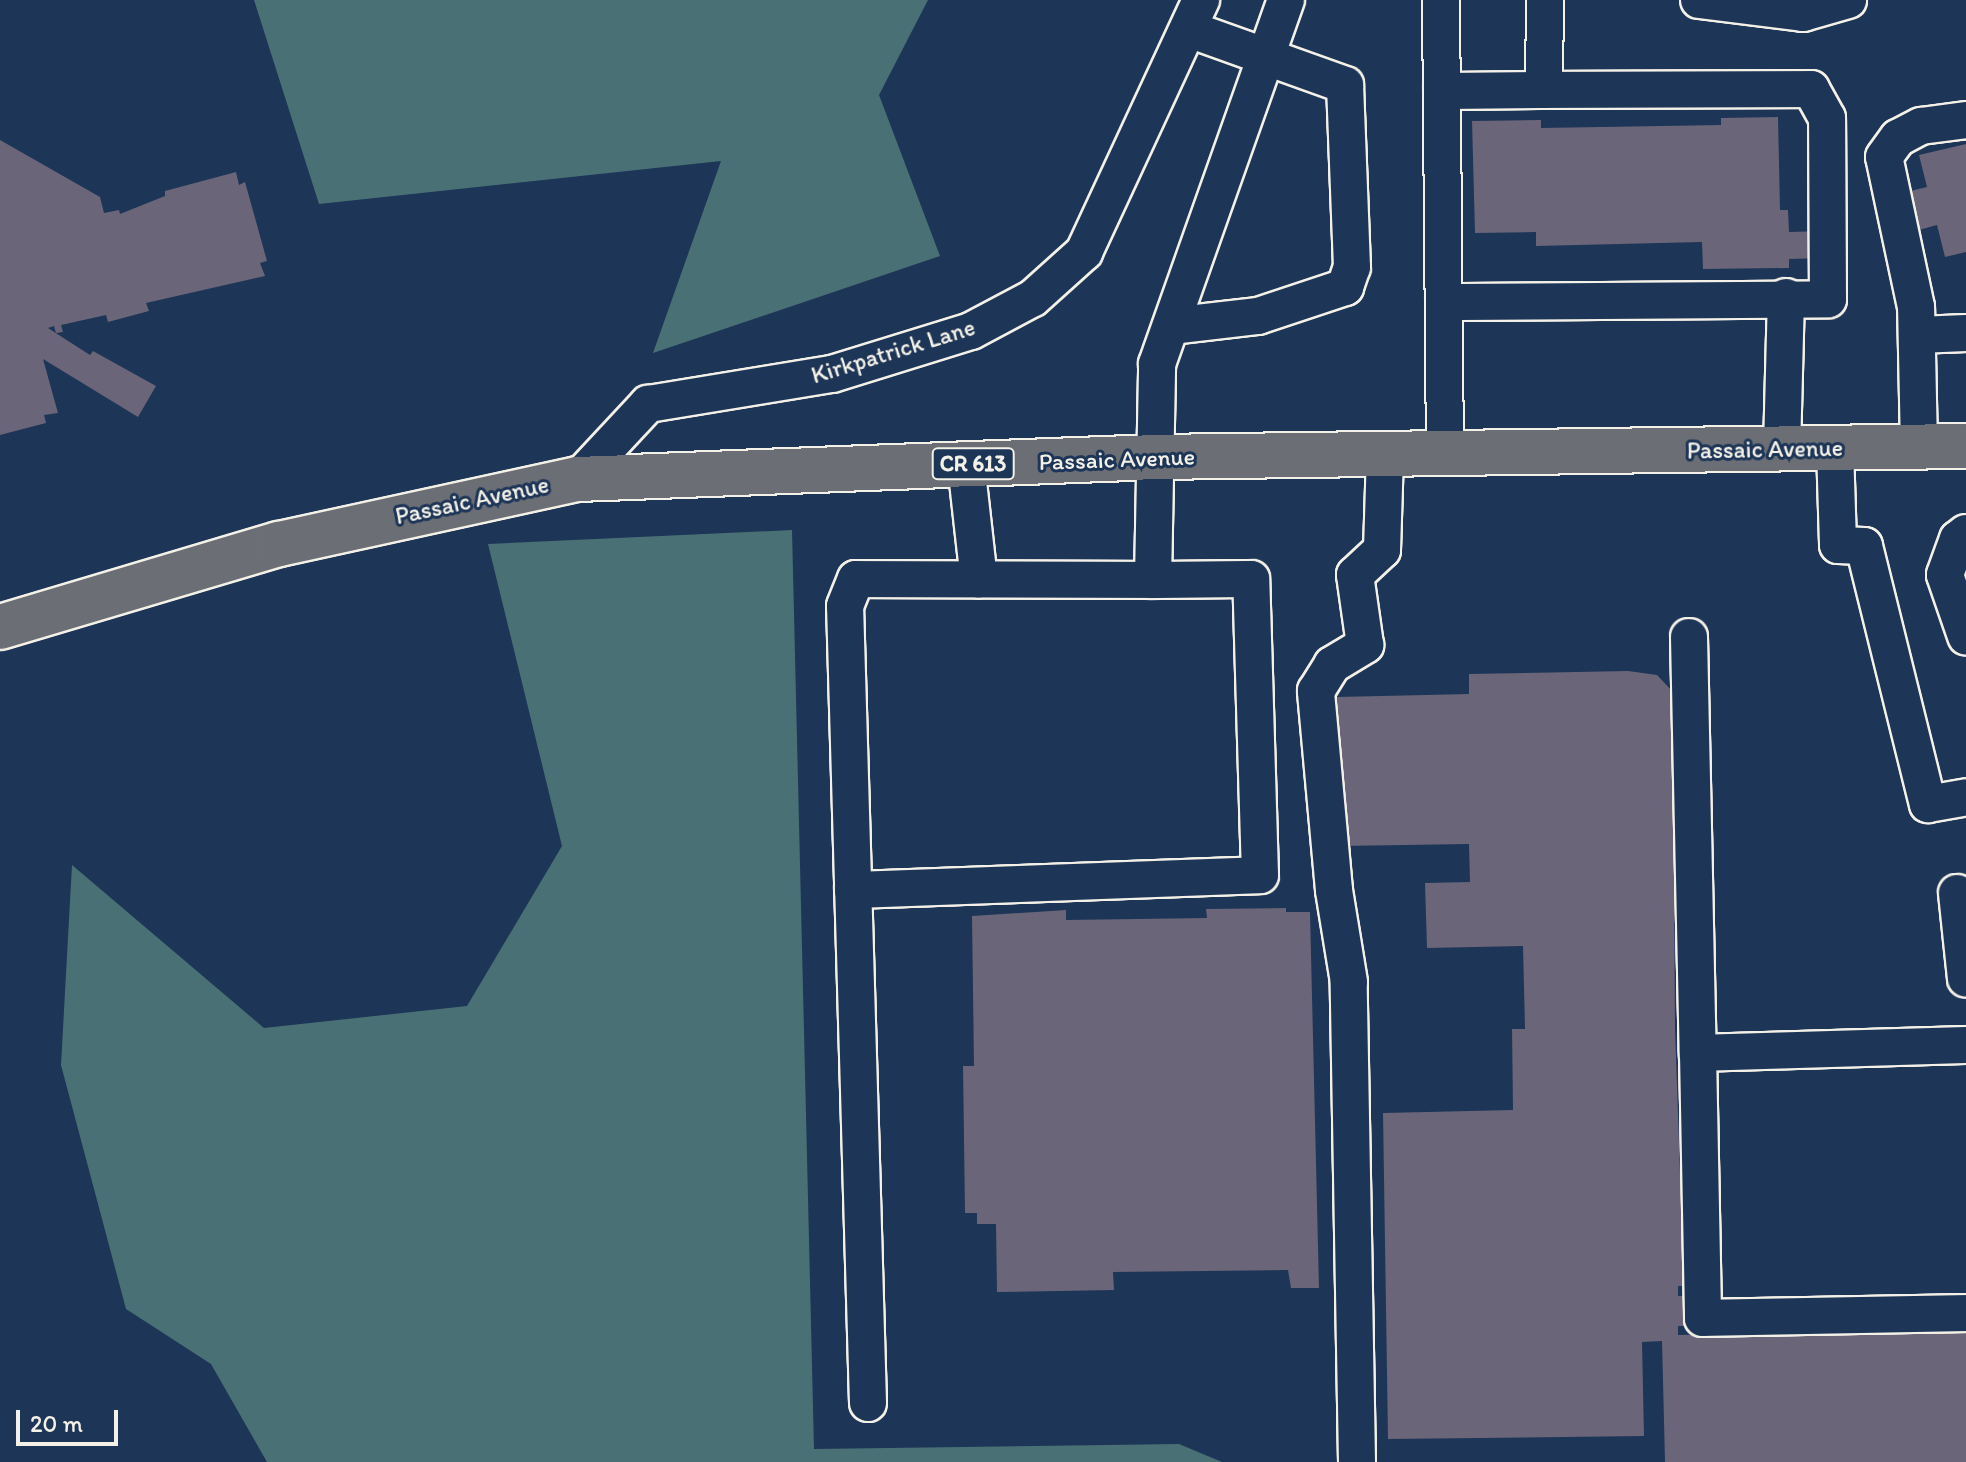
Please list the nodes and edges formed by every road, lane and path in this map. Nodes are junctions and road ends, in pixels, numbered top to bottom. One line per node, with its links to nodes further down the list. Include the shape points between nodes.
1 (1286, 0): 7 (street)
2 (1441, 0): 9 (street)
3 (1545, 0): 8 (street)
4 (1699, 0): 5 (street, via 1803,13)
5 (1848, 0)
6 (1196, 15): 7 (street); 24 (street, Kirkpatrick Lane, via 1084,252 1033,298 971,331 832,374 648,404)
7 (1267, 54): 14 (street); 14 (street, via 1345,85 1352,267 1345,287 1258,316)
8 (1544, 90): 9 (street); 11 (street, via 1811,89 1827,118 1828,299)
9 (1442, 91): 12 (street)
10 (1966, 120): 13 (street, via 1921,126 1898,138 1884,157)
11 (1786, 297): 12 (street); 19 (street)
12 (1444, 302): 20 (street)
13 (1917, 321): 15 (street); 17 (street)
14 (1171, 326): 22 (street, via 1157,364)
15 (1966, 333)
16 (1966, 446): 17 (main road, Passaic Avenue / CR 613)
17 (1919, 447): 18 (main road, Passaic Avenue / CR 613)
18 (1835, 448): 19 (main road, Passaic Avenue / CR 613); 31 (street, via 1838,545 1864,546 1928,804)
19 (1782, 449): 20 (main road, Passaic Avenue / CR 613)
20 (1445, 453): 21 (main road, Passaic Avenue / CR 613)
21 (1385, 454): 22 (main road, Passaic Avenue / CR 613); 39 (street, via 1382,550 1355,575 1365,645 1332,665 1316,691 1334,890 1349,982)
22 (1155, 457): 23 (main road, Passaic Avenue / CR 613); 27 (street)
23 (966, 464): 24 (main road, Passaic Avenue / CR 613); 26 (street)
24 (578, 479): 28 (main road, Passaic Avenue / CR 613, via 279,544)
25 (1966, 533): 29 (street, via 1958,539 1945,575)
26 (979, 579): 27 (street); 32 (street, via 856,579 845,606)
27 (1153, 580): 32 (street, via 1251,579 1260,875)
28 (0, 627)
29 (1966, 636)
30 (1689, 637): 36 (street)
31 (1966, 797)
32 (853, 890): 38 (street)
33 (1957, 893): 34 (street)
34 (1966, 978)
35 (1966, 1045): 36 (street)
36 (1698, 1053): 37 (street, via 1703,1318)
37 (1966, 1313)
38 (868, 1403)
39 (1357, 1462)

